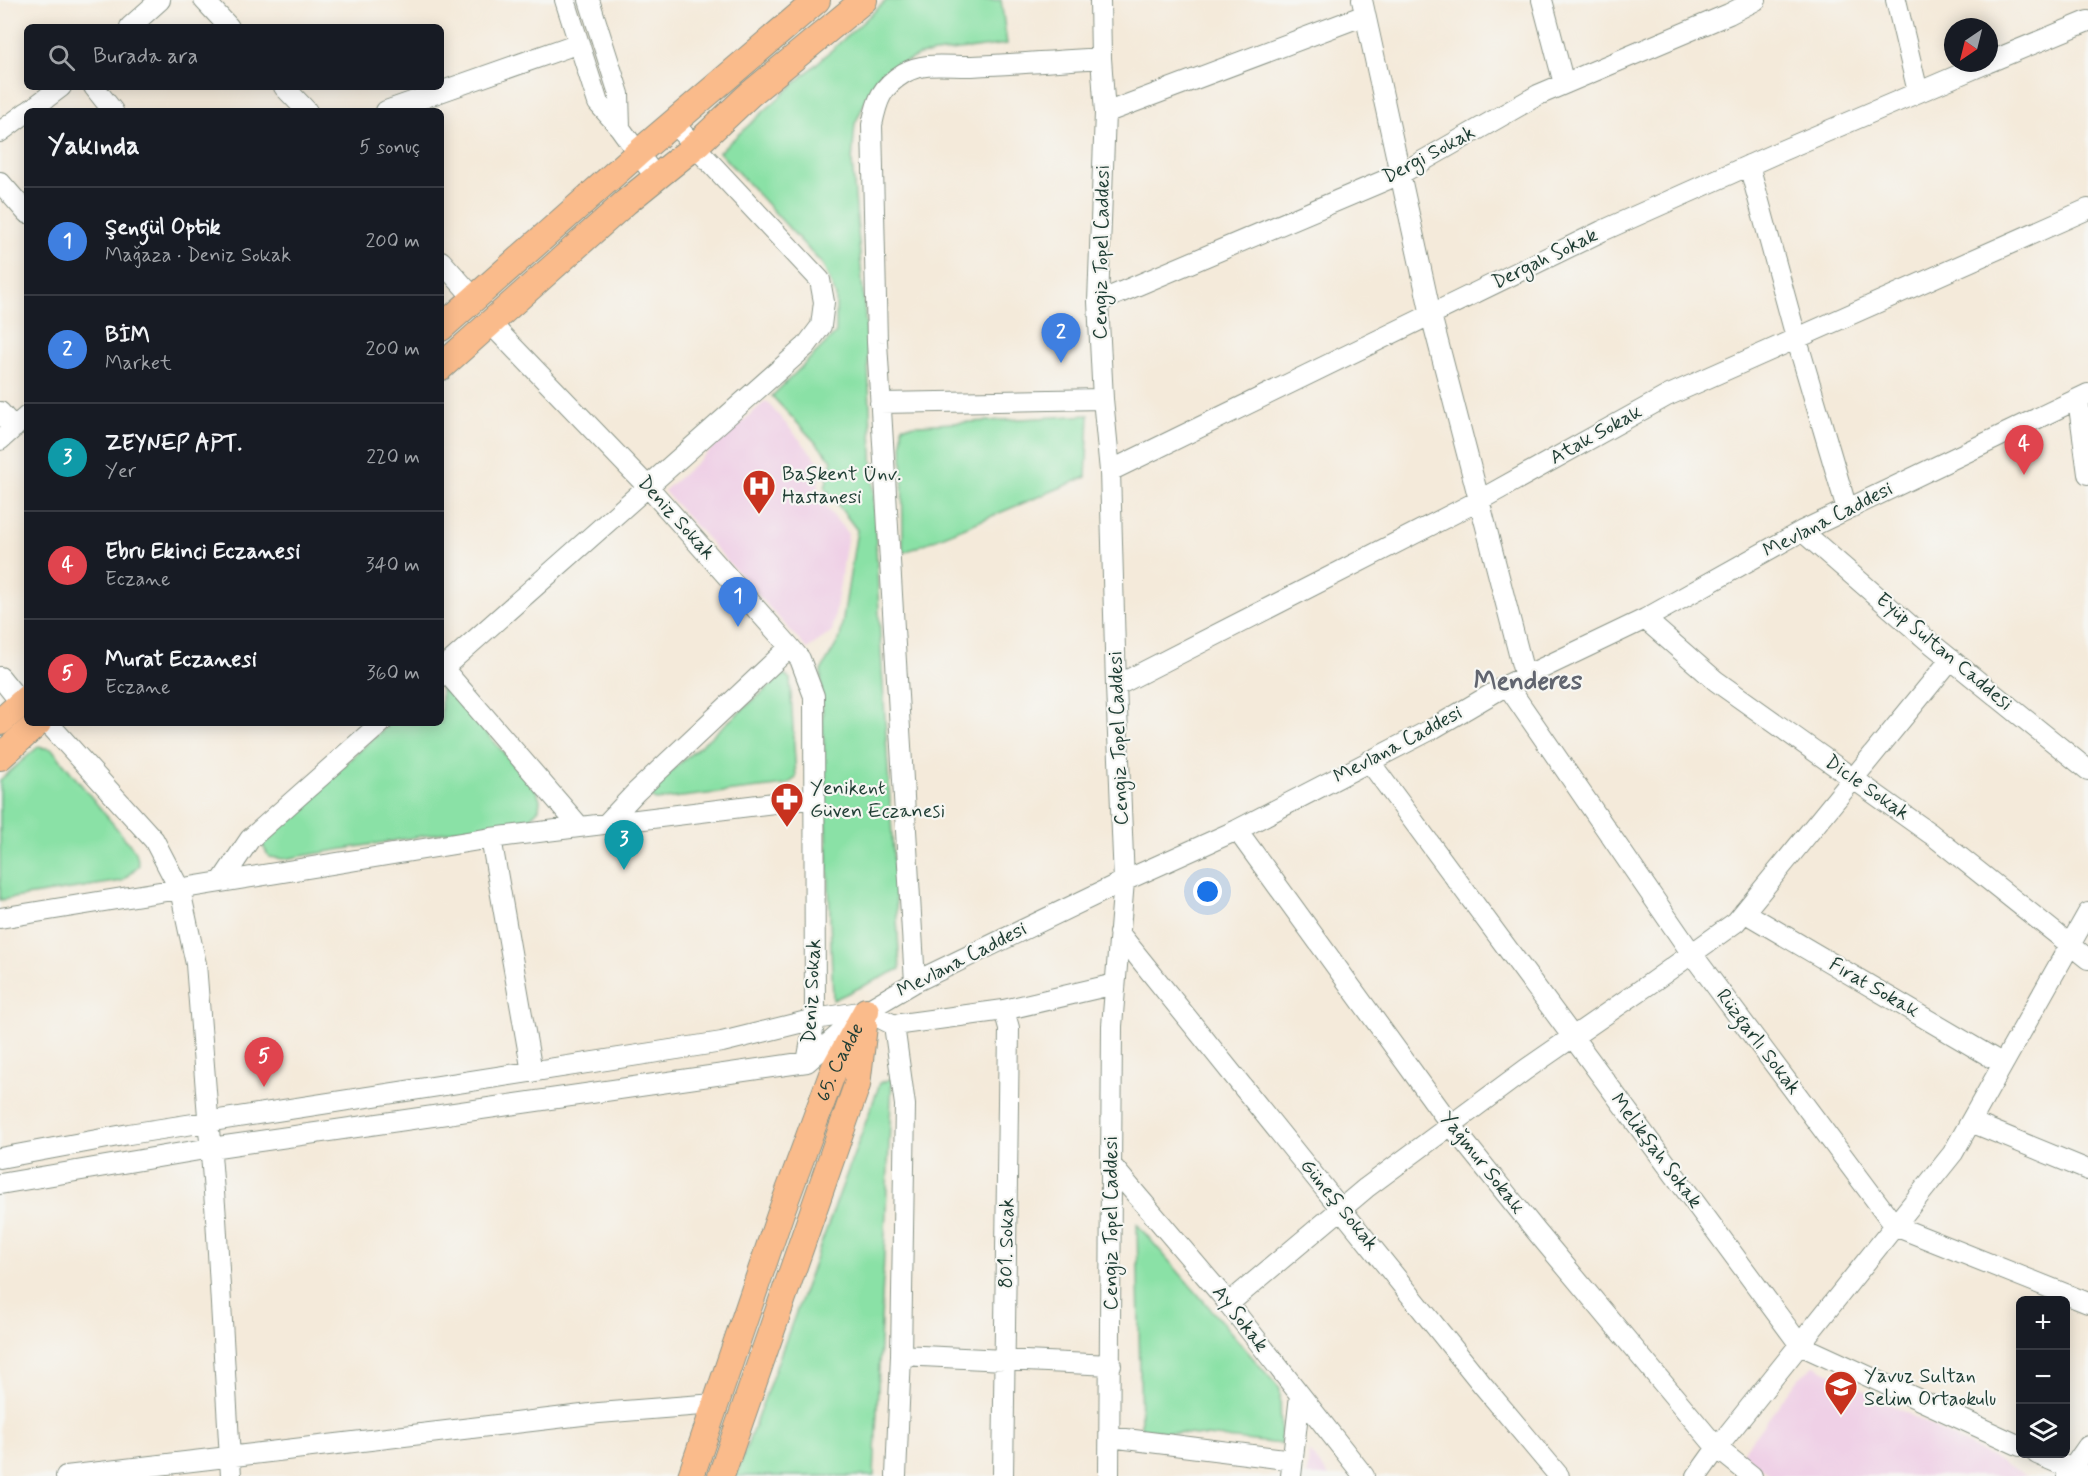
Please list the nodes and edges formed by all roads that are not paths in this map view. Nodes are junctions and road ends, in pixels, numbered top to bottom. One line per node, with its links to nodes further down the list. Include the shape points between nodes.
1 (160, 0): 14 (street)
2 (204, 0): 15 (street)
3 (566, 0): 16 (street)
4 (589, 0): 32 (street, via 619,94)
5 (817, 0): 31 (main road)
6 (864, 0): 34 (main road, via 749,95)
7 (1100, 0): 17 (street, Cengiz Topel Caddesi)
8 (1542, 0): 20 (street)
9 (1756, 0): 11 (street, Dergi Sokak)
10 (1896, 0): 24 (street)
11 (1728, 7): 20 (street, Dergi Sokak)
12 (1363, 8): 29 (street); 37 (street, Rüzgarlı Sokak)
13 (2088, 21): 18 (street, Dergah Sokak)
14 (133, 24)
15 (226, 24)
16 (579, 44): 28 (street); 32 (street, via 598,103)
17 (1101, 58): 29 (street, Cengiz Topel Caddesi); 52 (street, via 930,66 906,72 889,84 878,99 872,125)
18 (1998, 59)
19 (1966, 72): 24 (street, Dergah Sokak)
20 (1564, 84): 37 (street, Dergi Sokak)
21 (57, 90): 25 (street)
22 (96, 90): 26 (street)
23 (287, 90): 27 (street)
24 (1918, 92): 36 (street, Dergah Sokak)
25 (33, 108)
26 (111, 108)
27 (303, 108)
28 (395, 108)
29 (1105, 113): 44 (street, Cengiz Topel Caddesi)
30 (24, 115): 33 (street)
31 (673, 123): 34 (street); 35 (main road)
32 (620, 128): 35 (street)
33 (0, 132)
34 (694, 147): 38 (main road); 57 (street, via 820,280 824,302 821,326 806,346)
35 (638, 153): 38 (street); 43 (main road)
36 (1749, 165): 45 (street, Dergah Sokak, via 1602,231); 48 (street)
37 (1400, 174): 44 (street, Dergi Sokak); 45 (street, Rüzgarlı Sokak)
38 (656, 178): 46 (main road)
39 (0, 182): 41 (street)
40 (2088, 209): 48 (street, Atak Sokak)
41 (24, 210)
42 (444, 264): 43 (street)
43 (474, 298): 47 (main road)
44 (1098, 302): 51 (street, Cengiz Topel Caddesi)
45 (1431, 315): 55 (street, Dergah Sokak); 58 (street, Rüzgarlı Sokak)
46 (490, 323): 49 (main road); 57 (street, Deniz Sokak)
47 (444, 325)
48 (1796, 337): 58 (street, Atak Sokak, via 1666,396); 59 (street)
49 (444, 364)
50 (2083, 396): 56 (street); 59 (street, Mevlana Caddesi)
51 (1103, 399): 52 (street); 55 (street, Cengiz Topel Caddesi)
52 (880, 403): 91 (street)
53 (0, 412): 54 (street)
54 (14, 428)
55 (1110, 471): 68 (street, Cengiz Topel Caddesi)
56 (2088, 474)
57 (648, 487): 62 (street, Deniz Sokak); 64 (street)
58 (1478, 501): 67 (street, Rüzgarlı Sokak); 68 (street, Atak Sokak)
59 (1847, 509): 60 (street, Mevlana Caddesi)
60 (1802, 531): 61 (street, Mevlana Caddesi); 63 (street, Eyüp Sultan Caddesi)
61 (1646, 619): 67 (street, Mevlana Caddesi); 75 (street, Dicle Sokak, via 1716,681)
62 (790, 647): 76 (street, Deniz Sokak, via 800,659 813,696); 77 (street)
63 (1951, 659): 74 (street, Eyüp Sultan Caddesi); 75 (street)
64 (444, 666)
65 (444, 670): 78 (street)
66 (0, 676): 69 (street)
67 (1516, 681): 73 (street, Mevlana Caddesi); 89 (street, Rüzgarlı Sokak)
68 (1116, 686): 81 (street, Cengiz Topel Caddesi)
69 (14, 709)
70 (378, 726): 82 (street, via 250,839)
71 (37, 727): 72 (main road); 83 (street, via 154,840)
72 (0, 757)
73 (1369, 761): 79 (street, Mevlana Caddesi); 97 (street, Melikşah Sokak)
74 (2088, 770)
75 (1853, 779): 84 (street); 88 (street, Dicle Sokak, via 1931,834)
76 (814, 798): 77 (street); 95 (street, Deniz Sokak)
77 (607, 824): 78 (street)
78 (580, 827): 80 (street)
79 (1237, 830): 81 (street, Mevlana Caddesi); 103 (street, Yağmur Sokak)
80 (491, 838): 82 (street); 100 (street)
81 (1124, 881): 87 (street, Cengiz Topel Caddesi); 91 (street, Mevlana Caddesi)
82 (221, 882): 83 (street)
83 (180, 890): 86 (street); 101 (street, via 196,964)
84 (1744, 912): 89 (street); 99 (street, Fırat Sokak)
85 (2088, 913): 88 (street)
86 (0, 918)
87 (1119, 933): 92 (street, Cengiz Topel Caddesi); 109 (street, Güneş Sokak)
88 (2069, 944): 90 (street, Dicle Sokak); 99 (street)
89 (1692, 954): 97 (street); 110 (street, Rüzgarlı Sokak)
90 (2088, 959)
91 (915, 982): 94 (street, Mevlana Caddesi)
92 (1115, 984): 93 (street); 106 (street, Cengiz Topel Caddesi)
93 (1004, 1010): 96 (street); 115 (street, 801. Sokak, via 1009,1028)
94 (866, 1011): 95 (street); 96 (street); 98 (street); 118 (main road, 65. Cadde, via 834,1069); 130 (main road, 65. Cadde, via 857,1085)
95 (815, 1019): 98 (street, Deniz Sokak); 100 (street, via 722,1042)
96 (894, 1025): 114 (street, via 905,1105)
97 (1572, 1038): 103 (street); 113 (street, Melikşah Sokak)
98 (807, 1062): 104 (street)
99 (2003, 1064): 102 (street)
100 (532, 1072): 101 (street)
101 (208, 1121): 104 (street); 105 (street)
102 (1971, 1122): 107 (street); 110 (street, via 1953,1154)
103 (1451, 1125): 109 (street); 122 (street, Yağmur Sokak)
104 (211, 1149): 108 (street); 123 (street)
105 (0, 1158)
106 (1112, 1166): 112 (street, Ay Sokak); 116 (street, Cengiz Topel Caddesi)
107 (2088, 1170)
108 (0, 1184)
109 (1342, 1208): 112 (street); 135 (street, Güneş Sokak)
110 (1895, 1226): 111 (street); 113 (street)
111 (2088, 1303)
112 (1228, 1304): 117 (street, Ay Sokak)
113 (1800, 1345): 120 (street, Melikşah Sokak); 122 (street)
114 (901, 1355): 115 (street); 131 (street)
115 (1005, 1360): 116 (street); 132 (street, 801. Sokak)
116 (1111, 1365): 119 (street, Cengiz Topel Caddesi)
117 (1300, 1395): 125 (street); 134 (street, Ay Sokak)
118 (715, 1404): 123 (street, via 599,1413); 129 (main road, 65. Cadde)
119 (1110, 1437): 125 (street); 133 (street, Cengiz Topel Caddesi)
120 (2016, 1444)
121 (2088, 1446): 126 (street)
122 (1717, 1448): 136 (street); 137 (street, Yağmur Sokak)
123 (230, 1456): 127 (street); 128 (street)
124 (2045, 1458): 126 (street)
125 (1292, 1468)
126 (2075, 1474)
127 (66, 1476)
128 (231, 1476)
129 (691, 1476)
130 (721, 1476)
131 (896, 1476)
132 (1003, 1476)
133 (1109, 1476)
134 (1364, 1476)
135 (1559, 1476)
136 (1697, 1476)
137 (1752, 1476)

